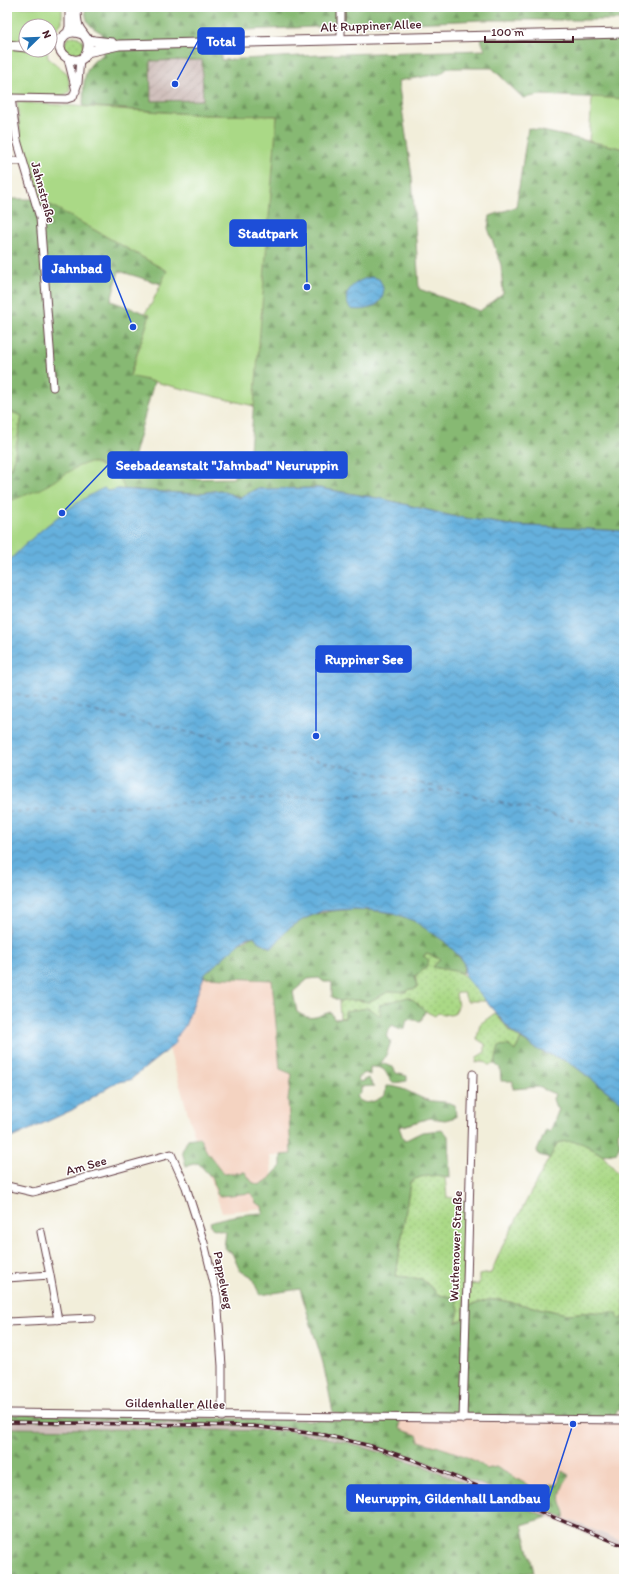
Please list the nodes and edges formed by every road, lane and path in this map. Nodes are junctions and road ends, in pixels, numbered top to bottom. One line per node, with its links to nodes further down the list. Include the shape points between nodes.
1 (70, 7): 5 (main road, via 70,27)
2 (76, 7): 6 (main road, via 78,27)
3 (341, 7): 8 (street)
4 (624, 33): 8 (main road, Alt Ruppiner Allee)
5 (64, 36): 6 (main road, via 77,32); 7 (main road); 14 (main road, via 59,44)
6 (84, 36): 10 (main road, Alt Ruppiner Allee, via 94,42); 12 (main road, via 88,43)
7 (58, 39)
8 (341, 39): 10 (main road, Alt Ruppiner Allee)
9 (7, 45): 11 (main road)
10 (119, 45): 12 (main road, Alt Ruppiner Allee)
11 (18, 46)
12 (87, 52): 15 (main road)
13 (58, 54): 14 (main road)
14 (65, 57): 15 (main road); 16 (street)
15 (80, 59): 16 (street)
16 (76, 91): 18 (street, Jahnstraße, via 73,97 67,98 11,98)
17 (7, 160): 18 (street)
18 (23, 161): 19 (street, Jahnstraße, via 40,218)
19 (53, 387)
20 (473, 1074): 31 (street, Wuthenower Straße)
21 (171, 1154): 22 (street, Am See, via 33,1192); 30 (street, Pappelweg, via 186,1187 204,1243 216,1296 222,1366)
22 (7, 1186)
23 (41, 1232): 24 (street)
24 (50, 1275): 25 (street); 27 (street)
25 (7, 1278)
26 (92, 1318): 27 (street)
27 (58, 1320): 28 (street)
28 (7, 1322)
29 (7, 1413): 30 (street, Gildenhaller Allee, via 174,1414)
30 (222, 1417): 31 (street, Gildenhaller Allee)
31 (463, 1419): 32 (street)
32 (624, 1420)

